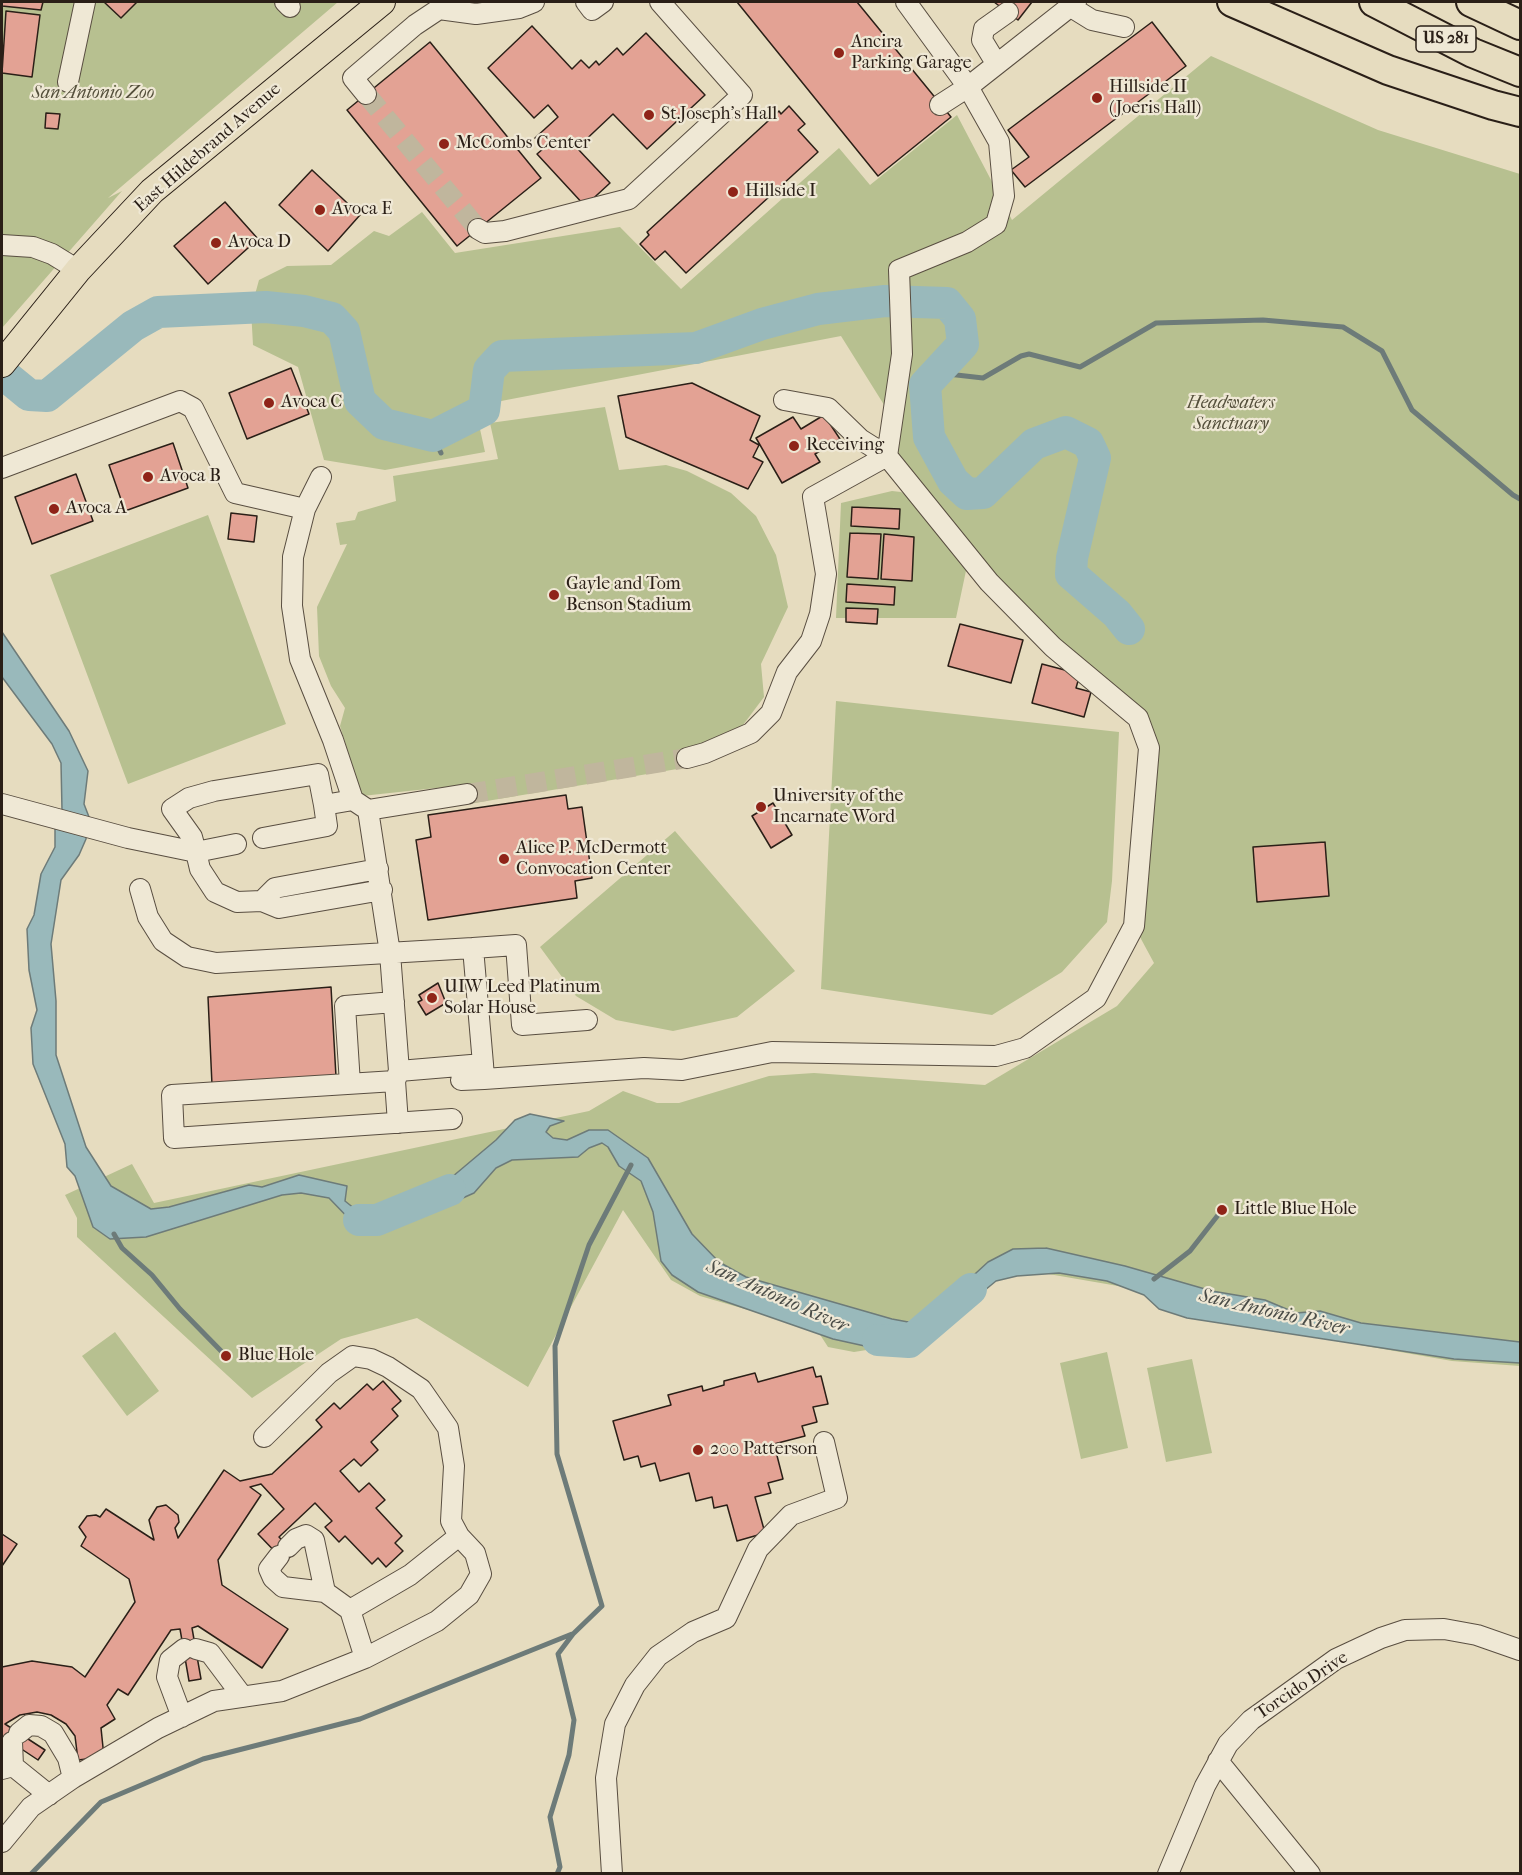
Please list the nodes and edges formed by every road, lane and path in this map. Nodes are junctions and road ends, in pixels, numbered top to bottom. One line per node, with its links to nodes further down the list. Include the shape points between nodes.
1 (86, 2): 17 (street)
2 (382, 2): 24 (main road, East Hildebrand Avenue, via 152,191)
3 (534, 2): 19 (street, via 477,14 439,9 353,78)
4 (586, 2): 5 (street, via 592,10)
5 (603, 2)
6 (660, 2): 22 (street, via 742,95 628,200 505,231 485,233)
7 (906, 2): 18 (street)
8 (1232, 2): 21 (highway, via 1388,70)
9 (1374, 2): 16 (highway, US 281, via 1473,53)
10 (1471, 2): 13 (highway, US 281)
11 (1073, 4): 14 (street, via 1092,20); 15 (street)
12 (1008, 12): 15 (street, via 984,29 982,40)
13 (1521, 25)
14 (1124, 27)
15 (996, 63): 18 (street)
16 (1521, 72)
17 (68, 82)
18 (968, 87): 20 (street); 27 (street, via 999,142 1004,196 996,224 967,242 899,270 902,354)
19 (366, 94)
20 (940, 105)
21 (1521, 112)
22 (478, 229)
23 (2, 245): 24 (street, via 42,250)
24 (78, 270): 25 (main road, East Hildebrand Avenue)
25 (2, 364)
26 (784, 400): 27 (street, via 828,408 860,439)
27 (887, 456): 31 (street, via 813,497 826,574 820,614 811,641 787,672 771,713 751,733); 47 (street, via 989,582 1053,647 1138,718 1149,748 1134,926 1096,998 1025,1048 996,1056 772,1052 682,1070)
28 (2, 468): 30 (street, via 180,400 193,408 235,493)
29 (321, 477): 30 (street)
30 (305, 509): 35 (street, via 293,557 292,606 300,660)
31 (687, 758)
32 (467, 794): 35 (street)
33 (2, 804): 38 (street)
34 (324, 805): 35 (street); 36 (street, via 327,826); 38 (street, via 318,774 189,798 172,809 192,837)
35 (360, 805): 39 (street)
36 (263, 838)
37 (236, 844): 38 (street)
38 (196, 852): 42 (street, via 200,869 215,892 237,902)
39 (378, 869): 41 (street); 42 (street, via 275,888)
40 (140, 890): 44 (street, via 148,918 163,940 187,957 216,963)
41 (382, 890): 42 (street, via 279,908); 44 (street)
42 (262, 901)
43 (473, 948): 44 (street); 46 (street, via 516,945 522,1025); 47 (street)
44 (390, 953): 45 (street)
45 (394, 1002): 48 (street); 50 (street, via 345,1006)
46 (587, 1020)
47 (483, 1072): 48 (street); 49 (street)
48 (397, 1076): 50 (street); 52 (street)
49 (461, 1080)
50 (350, 1084): 52 (street, via 172,1095 174,1138)
51 (452, 1119): 52 (street)
52 (398, 1123)
53 (264, 1437): 55 (street, via 329,1373 353,1356 387,1367 422,1389 448,1428 454,1466 451,1521)
54 (824, 1442): 67 (street, via 837,1498 791,1515 758,1549 726,1618 693,1632 658,1656 635,1685 615,1724 606,1778)
55 (459, 1536): 57 (street, via 410,1575); 59 (street, via 475,1553 481,1574 469,1595 437,1621)
56 (325, 1592): 56 (street, via 314,1540 306,1535 296,1539 269,1569 283,1587); 57 (street)
57 (350, 1610): 59 (street)
58 (1521, 1650): 62 (street, Torcido Drive, via 1444,1629 1405,1630 1381,1638 1336,1659 1251,1720)
59 (365, 1658): 60 (street, via 282,1691)
60 (243, 1697): 61 (street, via 214,1701); 61 (street, via 210,1653 190,1649 170,1660 167,1677)
61 (182, 1717): 64 (street)
62 (1218, 1761): 68 (street, Torcido Drive); 69 (street)
63 (8, 1767): 64 (street, via 15,1738 30,1725 41,1726 53,1733 68,1758); 65 (street)
64 (73, 1778): 65 (street)
65 (49, 1795): 66 (street, via 31,1807)
66 (2, 1842)
67 (612, 1874)
68 (1168, 1874)
69 (1310, 1874)

